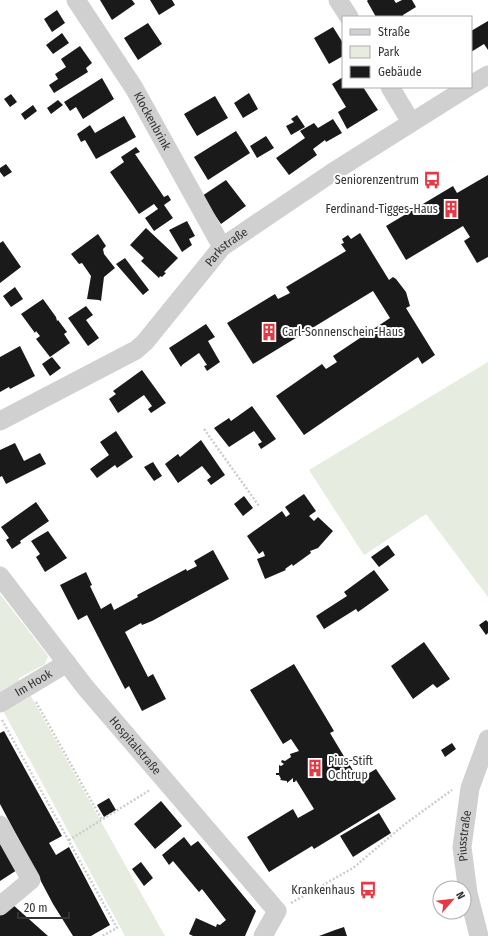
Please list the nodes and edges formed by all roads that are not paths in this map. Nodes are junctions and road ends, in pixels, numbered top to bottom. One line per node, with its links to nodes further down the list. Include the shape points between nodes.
1 (76, 0): 9 (street, Klockenbrink, via 134,88)
2 (338, 0): 3 (street)
3 (347, 16)
4 (488, 75): 5 (street)
5 (472, 84)
6 (391, 88): 8 (street)
7 (466, 88): 8 (street, Parkstraße)
8 (411, 122): 9 (street, Parkstraße)
9 (222, 247): 10 (street, Parkstraße, via 136,350)
10 (0, 421)
11 (0, 576): 12 (street, Hospitalstraße)
12 (67, 663): 13 (street, Im Hook); 17 (street, Hospitalstraße, via 277,910)
13 (0, 703)
14 (488, 739): 18 (street, Piusstraße, via 470,788 462,847 468,893)
15 (0, 824): 16 (street, via 30,880)
16 (0, 906)
17 (263, 936)
18 (479, 936)

